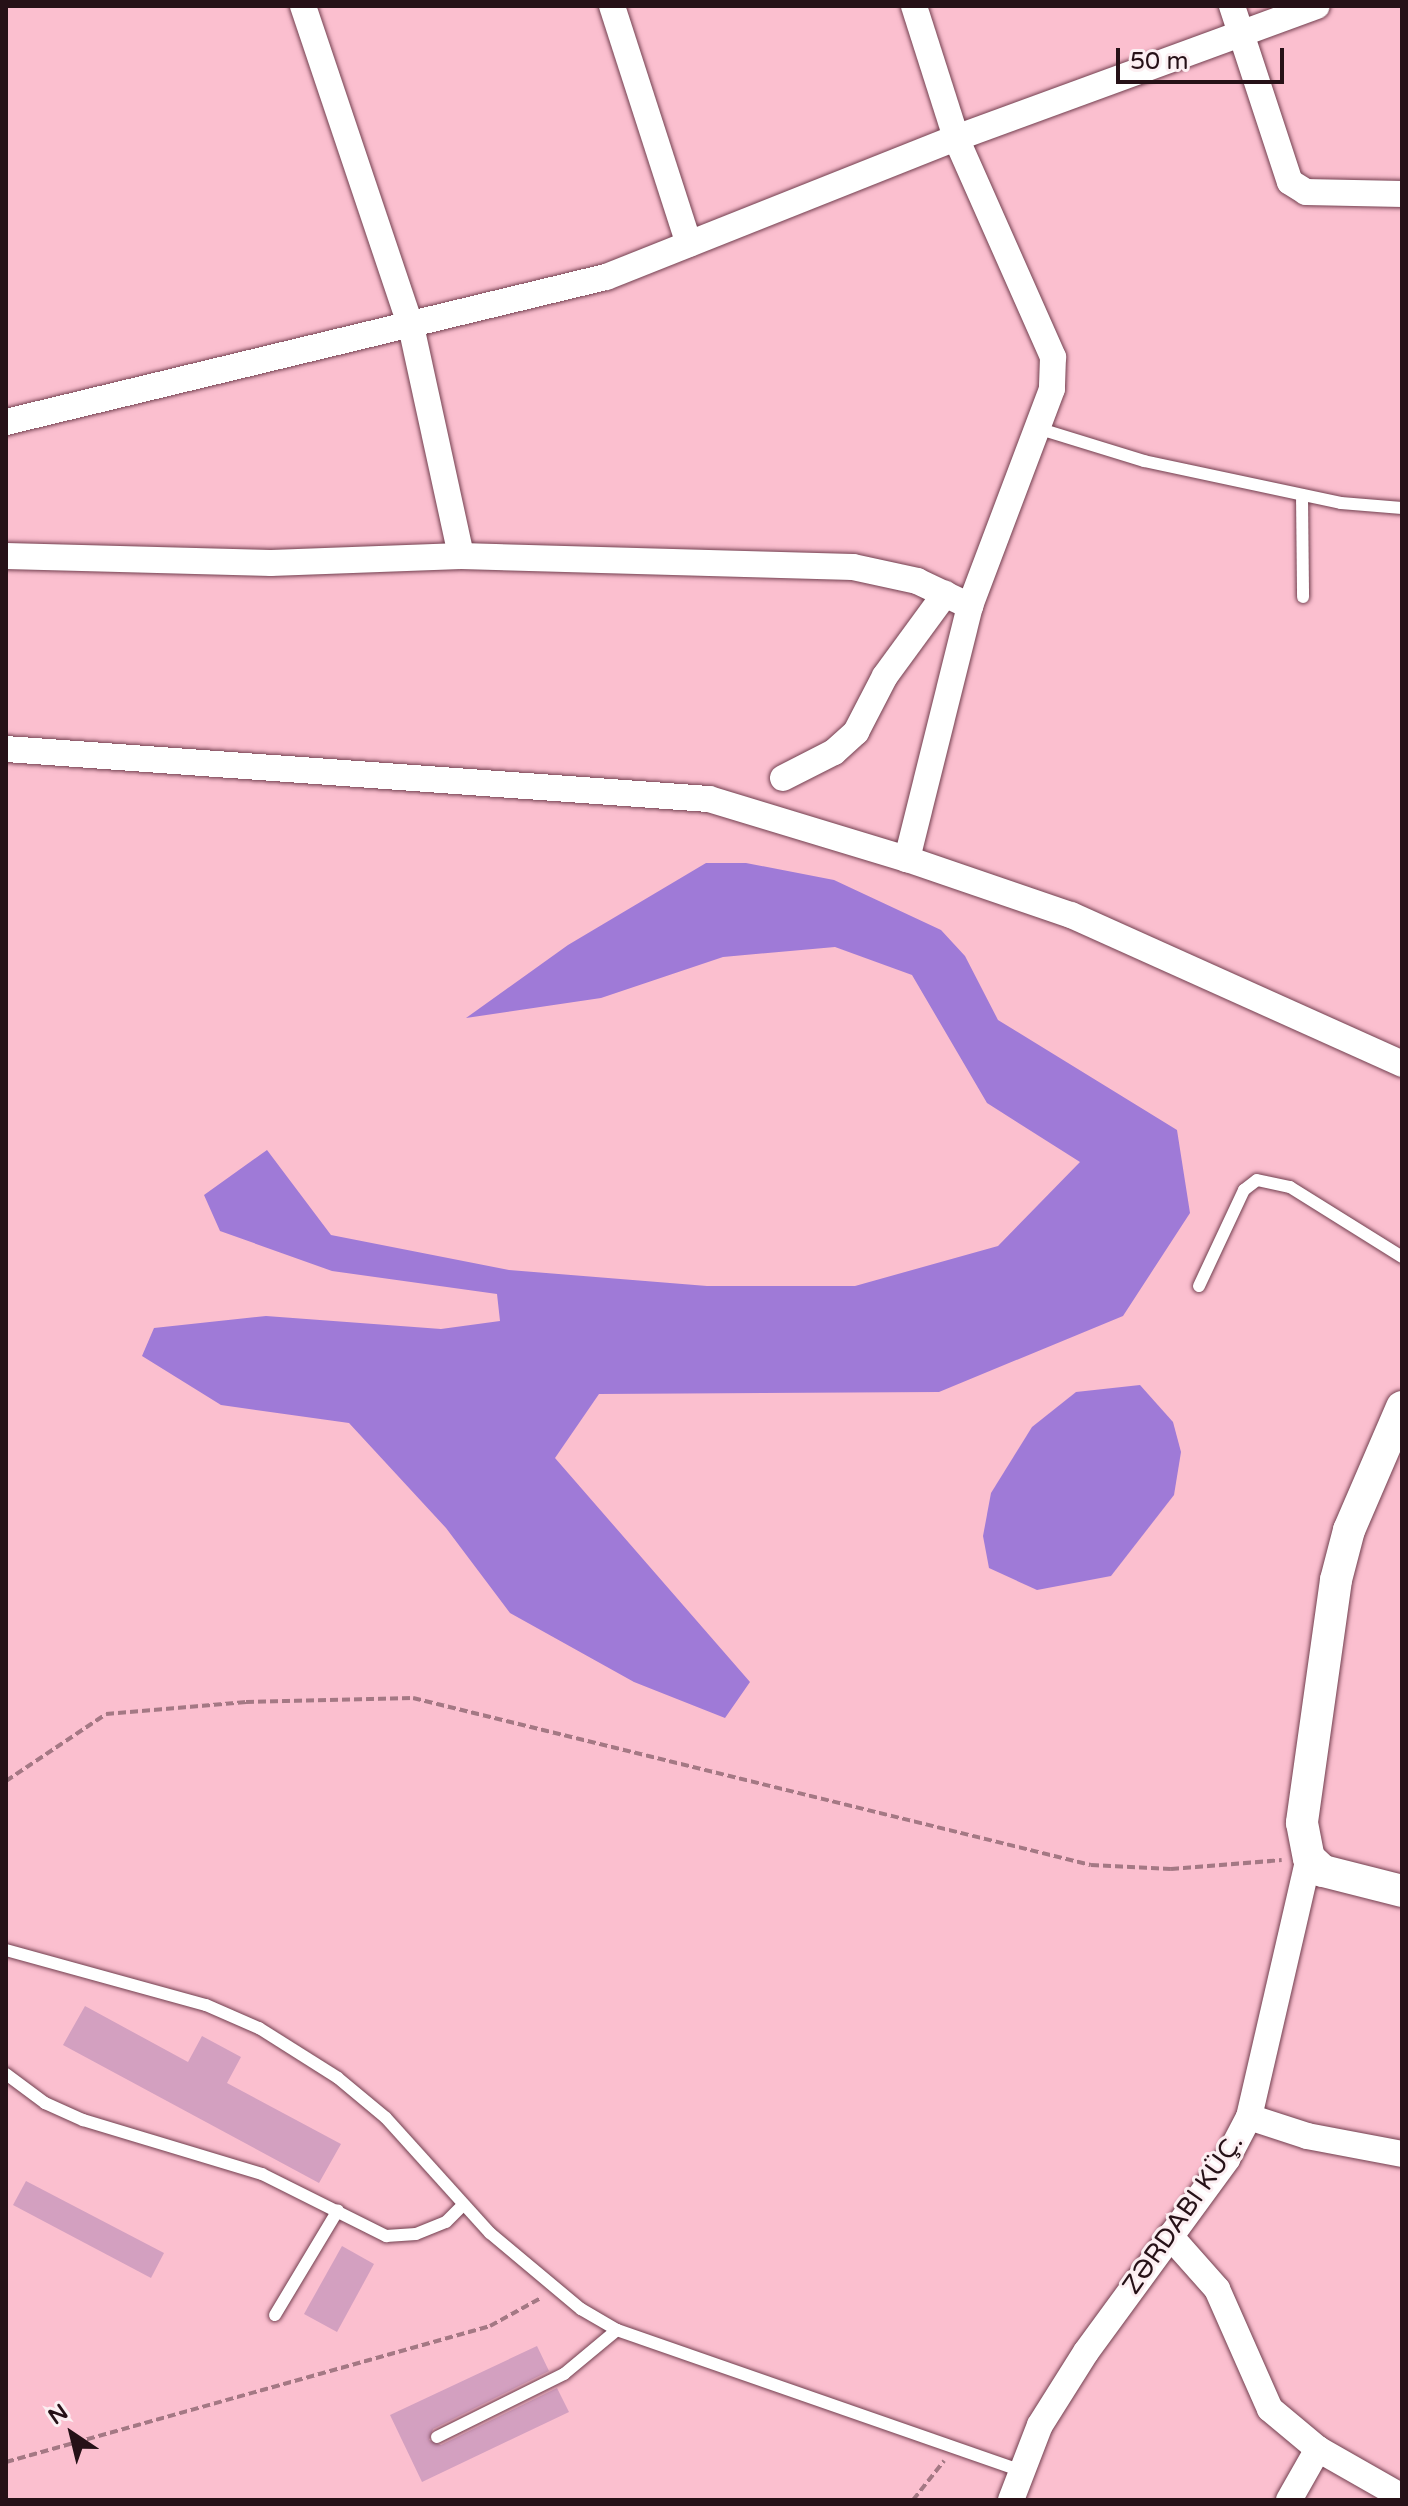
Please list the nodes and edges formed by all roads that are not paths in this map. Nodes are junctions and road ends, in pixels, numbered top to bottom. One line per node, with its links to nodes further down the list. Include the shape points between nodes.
1 (303, 6): 10 (street)
2 (612, 6): 9 (street)
3 (914, 6): 7 (street)
4 (1232, 6): 6 (street)
5 (1317, 6): 6 (street)
6 (1240, 31): 7 (street); 8 (street, via 1290,182 1306,192)
7 (956, 138): 9 (street); 12 (street, via 1053,357 1052,389)
8 (1402, 194)
9 (689, 244): 10 (street, via 606,277)
10 (411, 326): 11 (street); 16 (street)
11 (6, 422)
12 (1037, 428): 13 (lane, via 1144,461); 19 (street)
13 (1302, 495): 14 (lane); 18 (lane)
14 (1402, 508)
15 (6, 556): 16 (street, via 271,563)
16 (461, 556): 17 (street, via 853,567 889,572)
17 (945, 594): 19 (street); 21 (street, via 885,676 856,732 834,752)
18 (1303, 597)
19 (970, 606): 22 (street)
20 (6, 749): 22 (street, via 709,799)
21 (783, 778)
22 (907, 859): 23 (street, via 1071,915)
23 (1402, 1064)
24 (1402, 1257): 25 (lane, via 1290,1187 1257,1180 1244,1190)
25 (1199, 1286)
26 (1402, 1407): 27 (street, via 1349,1530 1336,1580 1302,1823)
27 (1309, 1858): 28 (street, via 1333,1875); 31 (street, ZƏRDABI KÜÇ.)
28 (1402, 1891)
29 (6, 1950): 33 (lane, via 206,2005 259,2028 338,2078 386,2118)
30 (6, 2074): 34 (lane, via 45,2103 83,2120 262,2174)
31 (1249, 2117): 32 (street, via 1307,2136); 35 (street, ZƏRDABI KÜÇ., via 1227,2159)
32 (1402, 2154)
33 (463, 2205): 34 (lane, via 446,2222 416,2234 386,2236); 37 (lane, via 555,2288)
34 (338, 2210): 36 (lane)
35 (1170, 2236): 39 (street, via 1217,2289 1270,2409); 40 (street, ZƏRDABI KÜÇ., via 1086,2352 1040,2425)
36 (275, 2315)
37 (617, 2330): 38 (lane, via 564,2374); 40 (lane)
38 (437, 2437)
39 (1318, 2449): 41 (street); 43 (street)
40 (1021, 2471): 42 (street, ZƏRDABI KÜÇ.)
41 (1402, 2497)
42 (1011, 2500)
43 (1289, 2500)

